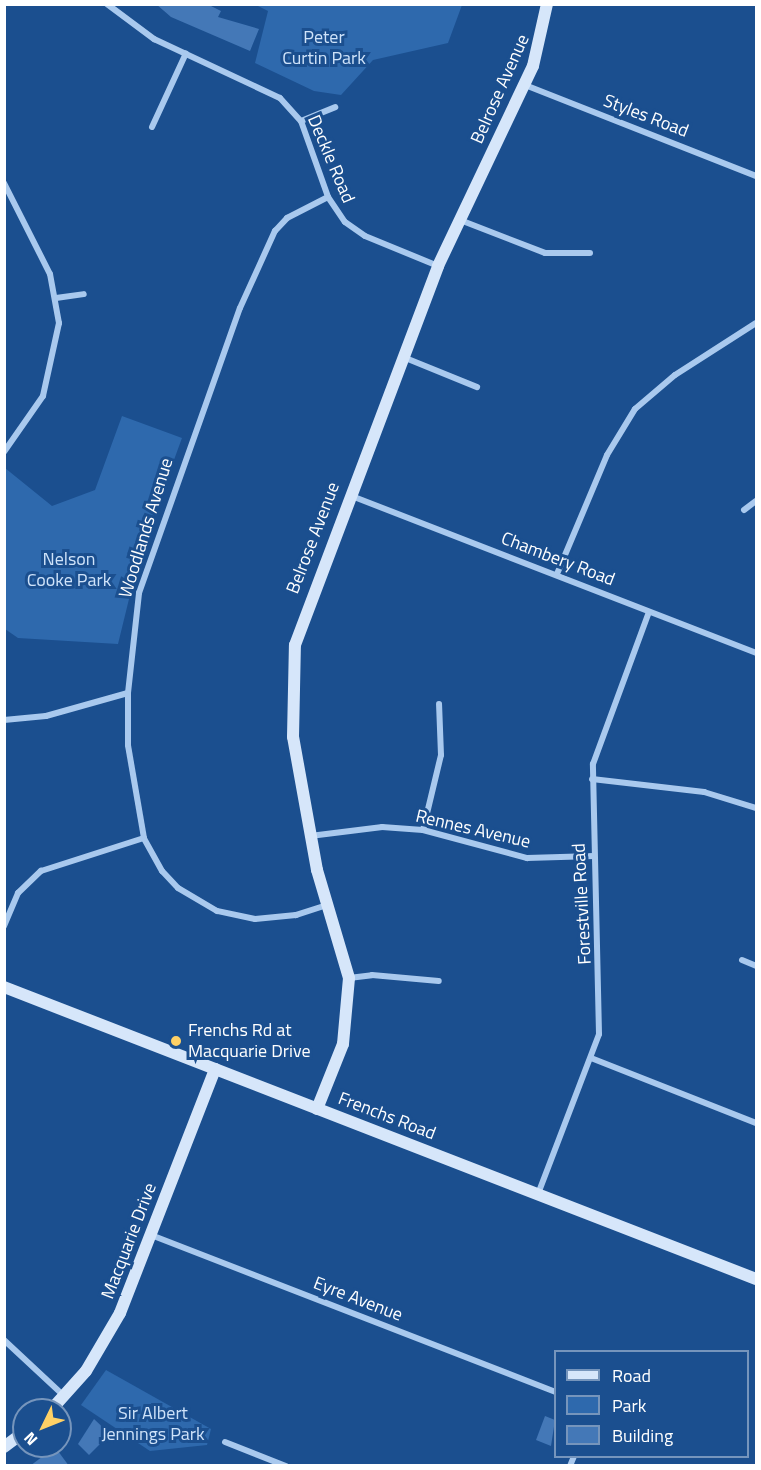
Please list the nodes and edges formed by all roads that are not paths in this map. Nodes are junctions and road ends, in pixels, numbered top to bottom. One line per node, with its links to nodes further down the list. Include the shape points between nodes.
1 (107, 4): 3 (street, Deckle Road, via 154,39)
2 (547, 4): 4 (street, Belrose Avenue, via 539,50)
3 (186, 53): 6 (street, Deckle Road, via 264,88); 7 (street)
4 (525, 85): 8 (street, Styles Road); 11 (street, Belrose Avenue)
5 (335, 107): 6 (street)
6 (301, 121): 10 (street, Deckle Road)
7 (152, 127)
8 (756, 177)
9 (4, 183): 15 (street, via 38,244)
10 (328, 197): 13 (street, Deckle Road, via 354,230); 26 (street, Woodlands Avenue, via 287,218 275,231 240,308 138,593)
11 (459, 220): 12 (street, via 545,253); 13 (street, Belrose Avenue)
12 (590, 253)
13 (438, 266): 17 (street, Belrose Avenue)
14 (84, 294): 15 (street)
15 (56, 298): 19 (street, via 59,323 52,374 32,420)
16 (756, 323): 23 (street, via 675,375 635,408 607,455)
17 (403, 357): 18 (street); 20 (street, Belrose Avenue)
18 (477, 387)
19 (4, 452)
20 (349, 495): 23 (street, Chambery Road); 32 (street, Belrose Avenue, via 302,618 291,673 292,737)
21 (756, 501): 22 (street)
22 (744, 510)
23 (557, 574): 24 (street, Chambery Road)
24 (650, 612): 25 (street, Chambery Road); 29 (street, Forestville Road, via 597,749)
25 (756, 653)
26 (128, 693): 28 (street, via 46,716); 33 (street, Woodlands Avenue, via 128,745)
27 (439, 704): 31 (street, via 441,755)
28 (4, 720)
29 (592, 779): 30 (street, via 704,792); 34 (street, Forestville Road)
30 (756, 808)
31 (423, 830): 32 (street, Rennes Avenue, via 382,827); 34 (street, Rennes Avenue, via 527,858)
32 (309, 836): 35 (street, Belrose Avenue)
33 (144, 838): 35 (street, Woodlands Avenue, via 178,888 217,911 255,919 296,915); 36 (street, via 41,871 18,893)
34 (594, 856): 42 (street, Forestville Road, via 602,1016)
35 (327, 905): 39 (street, Belrose Avenue)
36 (4, 926)
37 (742, 960): 38 (street)
38 (756, 966)
39 (349, 978): 40 (street, via 372,975); 44 (street, Belrose Avenue, via 343,1044)
40 (439, 981)
41 (4, 987): 43 (street, Frenchs Road)
42 (591, 1058): 45 (street); 46 (street, Forestville Road)
43 (215, 1069): 44 (street, Frenchs Road); 47 (street, Macquarie Drive)
44 (317, 1109): 46 (street, Frenchs Road)
45 (756, 1123)
46 (538, 1194): 48 (street, Frenchs Road)
47 (151, 1235): 50 (street, Eyre Avenue); 51 (street, Macquarie Drive, via 105,1342)
48 (756, 1279)
49 (4, 1340): 51 (street)
50 (554, 1392)
51 (64, 1397)
52 (225, 1442): 53 (street)
53 (286, 1466)

